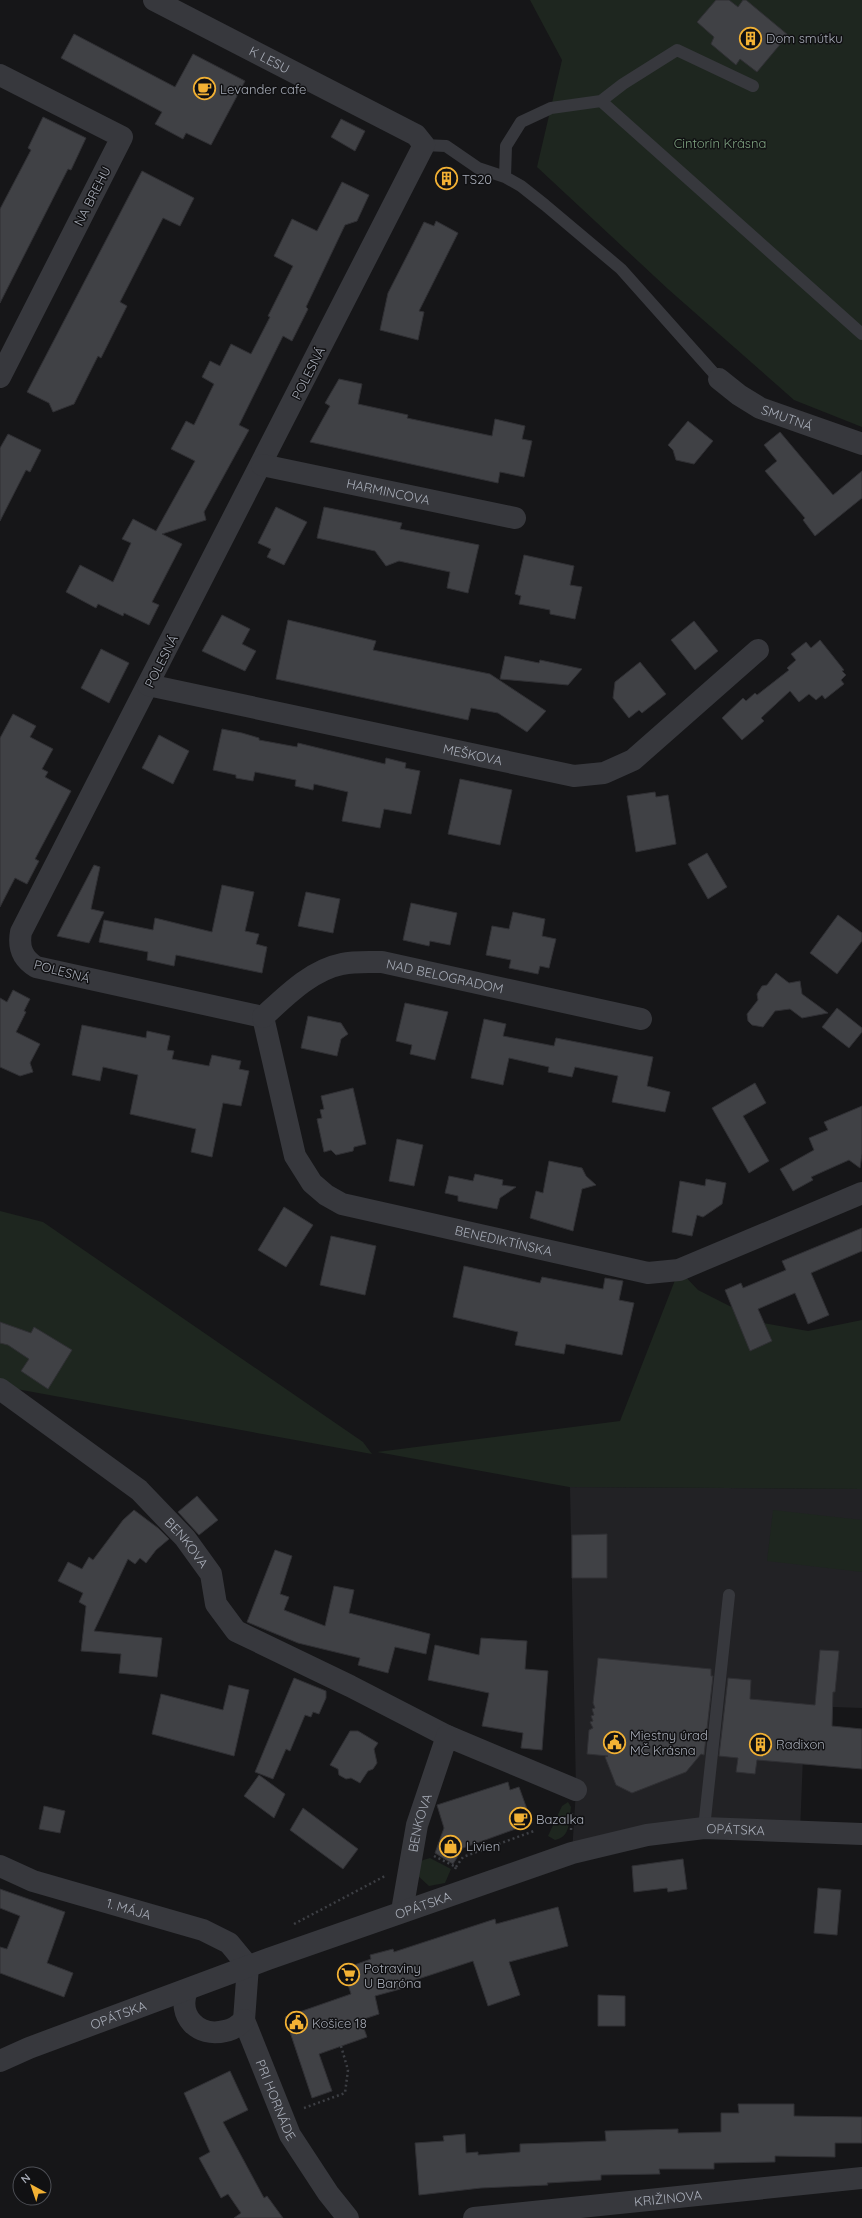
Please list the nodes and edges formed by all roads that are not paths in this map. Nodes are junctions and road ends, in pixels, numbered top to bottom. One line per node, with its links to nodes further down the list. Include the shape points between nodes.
1 (154, 0): 5 (street, K LESU, via 416,135)
2 (0, 75): 8 (street, NA BREHU, via 122,137)
3 (753, 86): 4 (lane, via 677,50)
4 (601, 101): 6 (lane, via 551,108 521,122 506,146); 7 (lane)
5 (424, 145): 6 (lane, via 446,146 478,168); 11 (street, POLESNÁ)
6 (505, 177): 9 (lane, via 545,205 621,269)
7 (862, 334)
8 (0, 377)
9 (719, 379): 10 (street, SMUTNÁ, via 738,395 760,408)
10 (862, 444)
11 (262, 465): 12 (street, HARMINCOVA); 14 (street, POLESNÁ)
12 (515, 518)
13 (758, 650): 14 (street, MEŠKOVA, via 633,760 604,773 589,776 574,776)
14 (148, 686): 15 (street, POLESNÁ, via 21,932 21,952 27,961 36,967)
15 (263, 1017): 16 (street, NAD BELOGRADOM, via 296,988 318,974 340,964 382,962); 17 (street, BENEDIKTÍNSKA, via 294,1156 312,1183 342,1204 648,1273 679,1270)
16 (641, 1019)
17 (862, 1193)
18 (0, 1389): 20 (street, BENKOVA, via 139,1490 185,1538 211,1574 216,1604 236,1631)
19 (729, 1595): 22 (lane)
20 (447, 1736): 21 (street, BENKOVA); 25 (street, BENKOVA, via 417,1825)
21 (575, 1789)
22 (704, 1828): 23 (street, OPÁTSKA); 25 (street, OPÁTSKA, via 647,1835 568,1855)
23 (862, 1834)
24 (0, 1866): 26 (street, 1. MÁJA, via 33,1881 203,1930 229,1943)
25 (402, 1911): 26 (street, OPÁTSKA)
26 (248, 1966): 27 (street, OPÁTSKA); 28 (street, PRI HORNÁDE)
27 (187, 1990): 28 (street, via 183,1999 184,2008 188,2018 196,2026 214,2032 225,2031); 29 (street, OPÁTSKA)
28 (244, 2020): 31 (street, PRI HORNÁDE, via 290,2135 328,2193)
29 (0, 2061)
30 (862, 2178): 32 (street, KRIŽINOVA)
31 (348, 2218)
32 (474, 2218)

